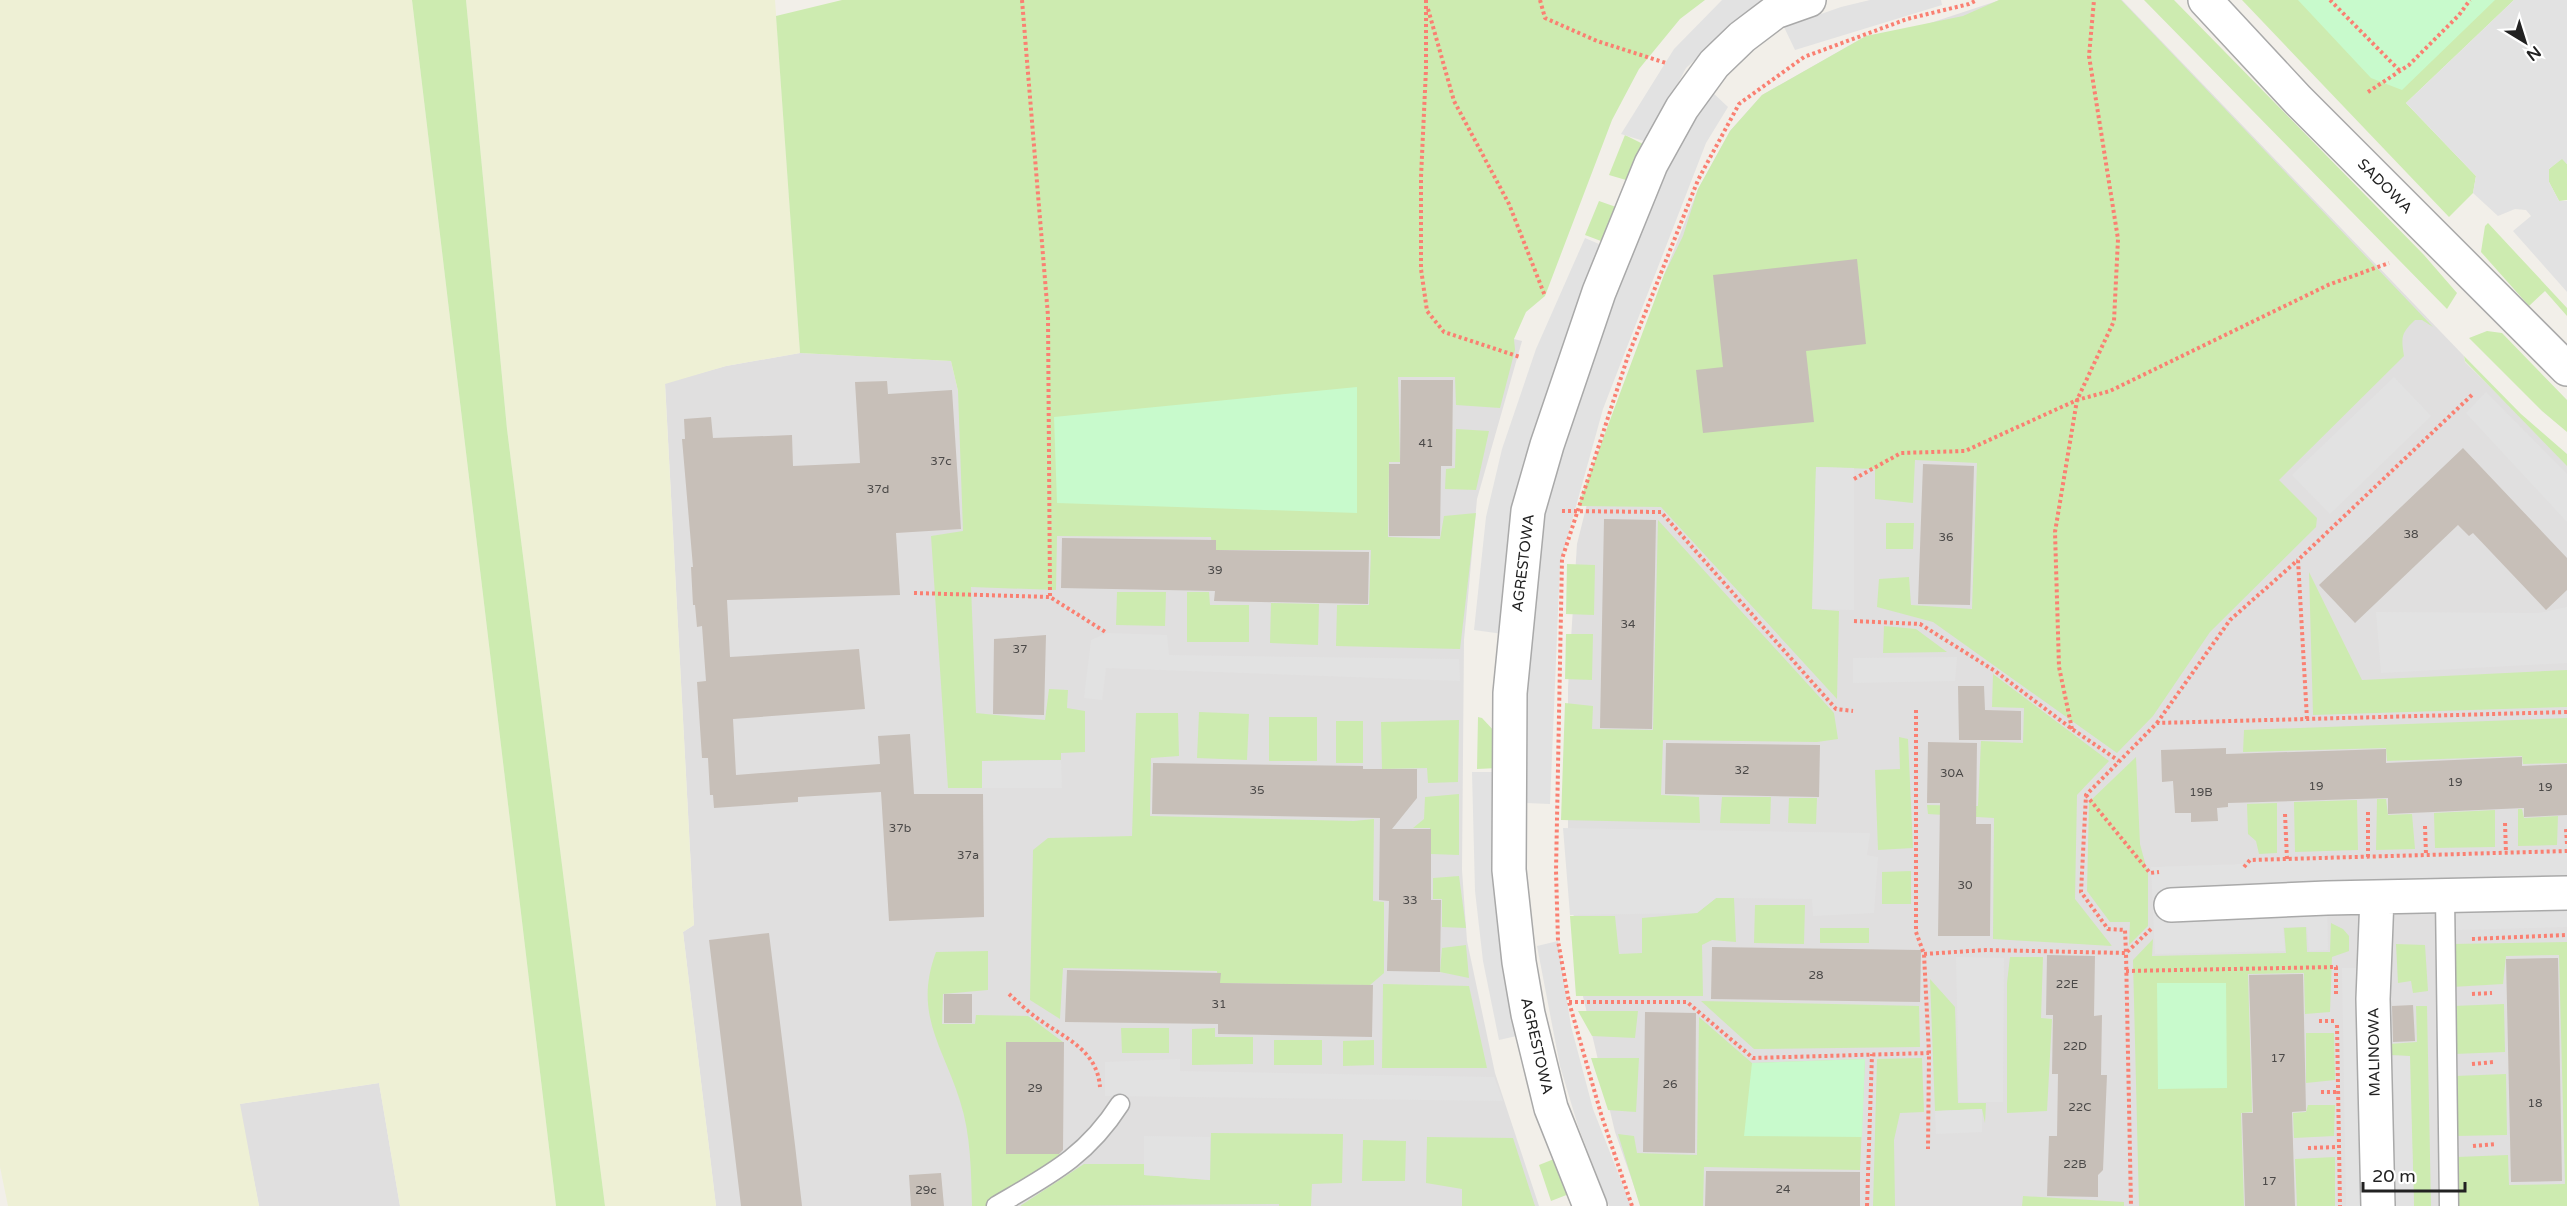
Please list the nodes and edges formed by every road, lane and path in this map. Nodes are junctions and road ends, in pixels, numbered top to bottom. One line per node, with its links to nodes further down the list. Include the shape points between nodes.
1 (1022, 0): 24 (path, via 1048,316)
2 (1426, 0): 14 (path, via 1455,101 1509,204); 15 (path, via 1420,189 1421,269 1427,311 1444,332)
3 (1540, 0): 10 (path, via 1545,18 1597,41)
4 (1809, 0): 20 (street, AGRESTOWA, via 1775,12 1714,64 1682,108 1651,164 1599,292)
5 (1977, 0): 21 (path, via 1907,19 1804,57 1739,104 1698,180 1624,366)
6 (2094, 0): 18 (path, via 2089,56 2118,251 2114,321)
7 (2205, 0): 16 (street, SADOWA, via 2298,100)
8 (2330, 0): 11 (path)
9 (2470, 0): 11 (path)
10 (1666, 63)
11 (2400, 71): 12 (path)
12 (2368, 92)
13 (2389, 263): 18 (path, via 2328,285 2110,391)
14 (1545, 296)
15 (1520, 357)
16 (2567, 369)
17 (2474, 393): 22 (path)
18 (2077, 400): 19 (path, via 1965,451 1901,453); 32 (path, via 2055,532 2059,668)
19 (1854, 479)
20 (1528, 511): 21 (path); 73 (street, AGRESTOWA, via 1510,693 1509,870 1519,962 1551,1108)
21 (1577, 512): 28 (path, via 1661,512 1836,709); 59 (path, via 1562,559 1556,849 1558,941)
22 (2298, 560): 30 (path); 31 (path, via 2230,620)
23 (914, 593): 24 (path)
24 (1050, 597): 26 (path)
25 (1854, 621): 32 (path, via 1920,624 1995,671)
26 (1107, 633)
27 (1916, 710): 55 (path, via 1916,932)
28 (1853, 711)
29 (2567, 712): 30 (path)
30 (2307, 719): 31 (path)
31 (2157, 723): 33 (path)
32 (2072, 729): 33 (path)
33 (2120, 761): 34 (path)
34 (2086, 795): 47 (path, via 2150,873); 54 (path, via 2081,892 2108,929 2125,930)
35 (2368, 812): 44 (path)
36 (2285, 814): 45 (path)
37 (2505, 823): 42 (path)
38 (2425, 826): 43 (path)
39 (2566, 829): 40 (path)
40 (2567, 844)
41 (2567, 851): 42 (path)
42 (2506, 853): 43 (path)
43 (2426, 854): 44 (path)
44 (2368, 856): 45 (path)
45 (2287, 859): 46 (path, via 2250,860)
46 (2242, 868)
47 (2162, 872)
48 (2567, 893): 49 (street)
49 (2445, 896): 50 (street); 53 (lane)
50 (2377, 897): 51 (street); 78 (street, MALINOWA, via 2373,999)
51 (2162, 916): 54 (path)
52 (2567, 935): 53 (path)
53 (2444, 940): 79 (lane)
54 (2126, 953): 55 (path, via 1986,950); 56 (path)
55 (1924, 954): 63 (path)
56 (2126, 971): 58 (path, via 2336,967); 76 (path)
57 (1009, 994): 68 (path, via 1073,1040 1095,1064)
58 (2336, 1000)
59 (1569, 1002): 64 (path, via 1688,1002 1753,1058); 74 (path)
60 (2337, 1010): 62 (path)
61 (2319, 1021): 62 (path)
62 (2337, 1021): 66 (path)
63 (1929, 1053): 64 (path); 71 (path)
64 (1872, 1054): 75 (path)
65 (2321, 1092): 66 (path)
66 (2338, 1092): 69 (path)
67 (1120, 1104): 68 (lane)
68 (1103, 1130): 72 (lane, via 1067,1164)
69 (2338, 1147): 70 (path); 77 (path)
70 (2308, 1148)
71 (1928, 1149)
72 (996, 1206)
73 (1590, 1206)
74 (1632, 1206)
75 (1867, 1206)
76 (2131, 1206)
77 (2340, 1206)
78 (2378, 1206)
79 (2449, 1206)

